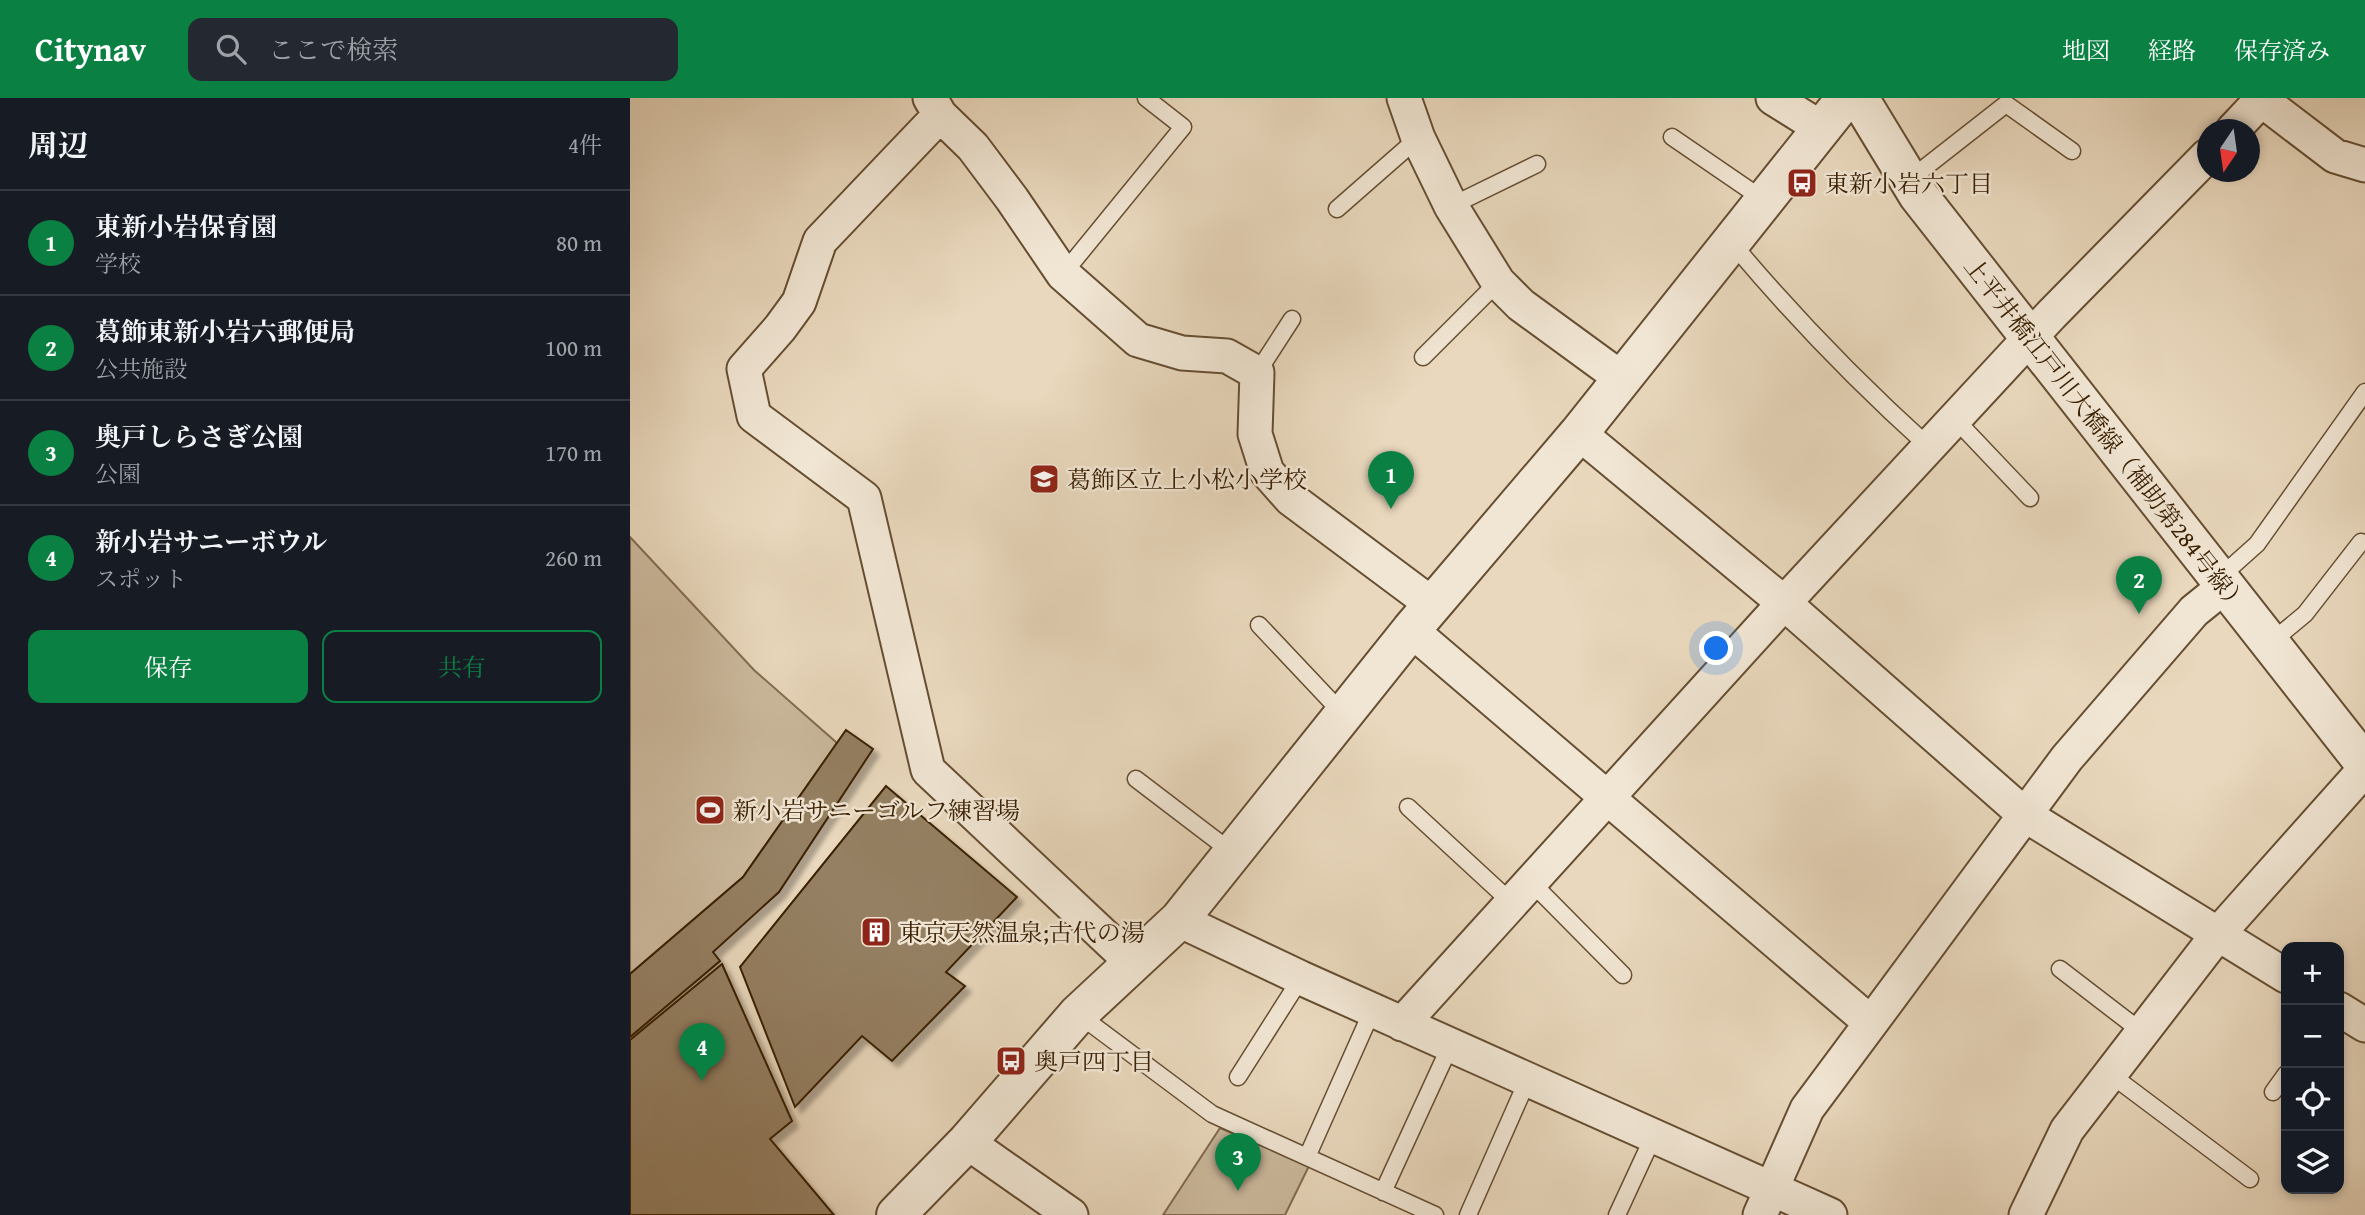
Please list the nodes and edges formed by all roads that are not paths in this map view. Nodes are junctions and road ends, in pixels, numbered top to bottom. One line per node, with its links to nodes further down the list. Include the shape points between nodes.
1 (1146, 98): 21 (lane, via 1183,127)
2 (1404, 98): 11 (street)
3 (1773, 98): 9 (street)
4 (1846, 98): 9 (street)
5 (1858, 98): 16 (street, 上平井橋江戸川大橋線（補助第284号線）)
6 (2261, 99): 8 (street); 14 (street, via 2335,156)
7 (935, 106): 21 (street, via 1012,198); 49 (street, via 820,240 799,302 744,369 754,416 864,498 929,770)
8 (2243, 119)
9 (1821, 128): 17 (street)
10 (1672, 137): 17 (lane)
11 (1418, 138): 18 (street); 19 (lane)
12 (2071, 151): 16 (lane, via 2006,104)
13 (1537, 164): 18 (lane)
14 (2365, 165)
15 (2197, 166): 24 (street)
16 (1909, 180): 24 (street, 上平井橋江戸川大橋線（補助第284号線）)
17 (1764, 200): 20 (street)
18 (1451, 206): 22 (street)
19 (1337, 209)
20 (1731, 242): 27 (street); 31 (lane, via 1799,321)
21 (1063, 274): 26 (street, via 1138,340 1182,354 1227,356)
22 (1498, 282): 25 (lane); 27 (street, via 1521,305)
23 (1292, 319): 26 (lane)
24 (2029, 339): 29 (street); 34 (street, 上平井橋江戸川大橋線（補助第284号線）)
25 (1423, 357)
26 (1257, 373): 36 (street, via 1255,434 1267,472)
27 (1621, 378): 30 (street)
28 (2365, 392): 34 (lane, via 2257,544)
29 (1955, 419): 31 (street); 32 (lane)
30 (1579, 433): 35 (street); 36 (street)
31 (1929, 447): 35 (street)
32 (2031, 498)
33 (2361, 542): 38 (lane, via 2305,614)
34 (2222, 582): 38 (street, 上平井橋江戸川大橋線（補助第284号線）); 44 (street, via 2067,758)
35 (1784, 603): 42 (street); 44 (street)
36 (1422, 618): 39 (street); 42 (street)
37 (1259, 625): 39 (lane)
38 (2270, 643): 40 (street, 上平井橋江戸川大橋線（補助第284号線）)
39 (1343, 714): 45 (street)
40 (2365, 767): 48 (street)
41 (1136, 779): 45 (lane)
42 (1608, 799): 46 (street); 57 (street)
43 (1408, 807): 46 (lane)
44 (2025, 815): 48 (street); 57 (street)
45 (1233, 853): 47 (street)
46 (1521, 893): 52 (lane); 56 (street)
47 (1179, 920): 49 (street); 53 (street)
48 (2218, 934): 51 (street); 59 (street)
49 (1133, 963): 55 (street)
50 (2060, 969): 59 (lane)
51 (2281, 973)
52 (1623, 975)
53 (1301, 978): 56 (street); 62 (lane)
54 (2344, 1012): 58 (street)
55 (1078, 1014): 67 (street); 68 (lane, via 1212,1114)
56 (1387, 1017): 60 (street); 68 (lane)
57 (1871, 1023): 71 (street, via 1807,1109)
58 (2365, 1025)
59 (2142, 1032): 61 (street)
60 (1451, 1044): 63 (street); 70 (lane)
61 (2110, 1074): 69 (lane); 78 (street, via 2067,1130)
62 (1238, 1077)
63 (1528, 1079): 66 (street); 75 (lane)
64 (2281, 1081): 65 (lane)
65 (2273, 1092)
66 (1654, 1135): 71 (street); 76 (lane)
67 (967, 1142): 73 (street); 74 (street)
68 (1307, 1157): 70 (lane)
69 (2249, 1179)
70 (1383, 1192): 72 (lane)
71 (1766, 1202): 77 (street)
72 (1424, 1213)
73 (897, 1215)
74 (1071, 1215)
75 (1468, 1215)
76 (1618, 1215)
77 (1830, 1215)
78 (2026, 1215)

